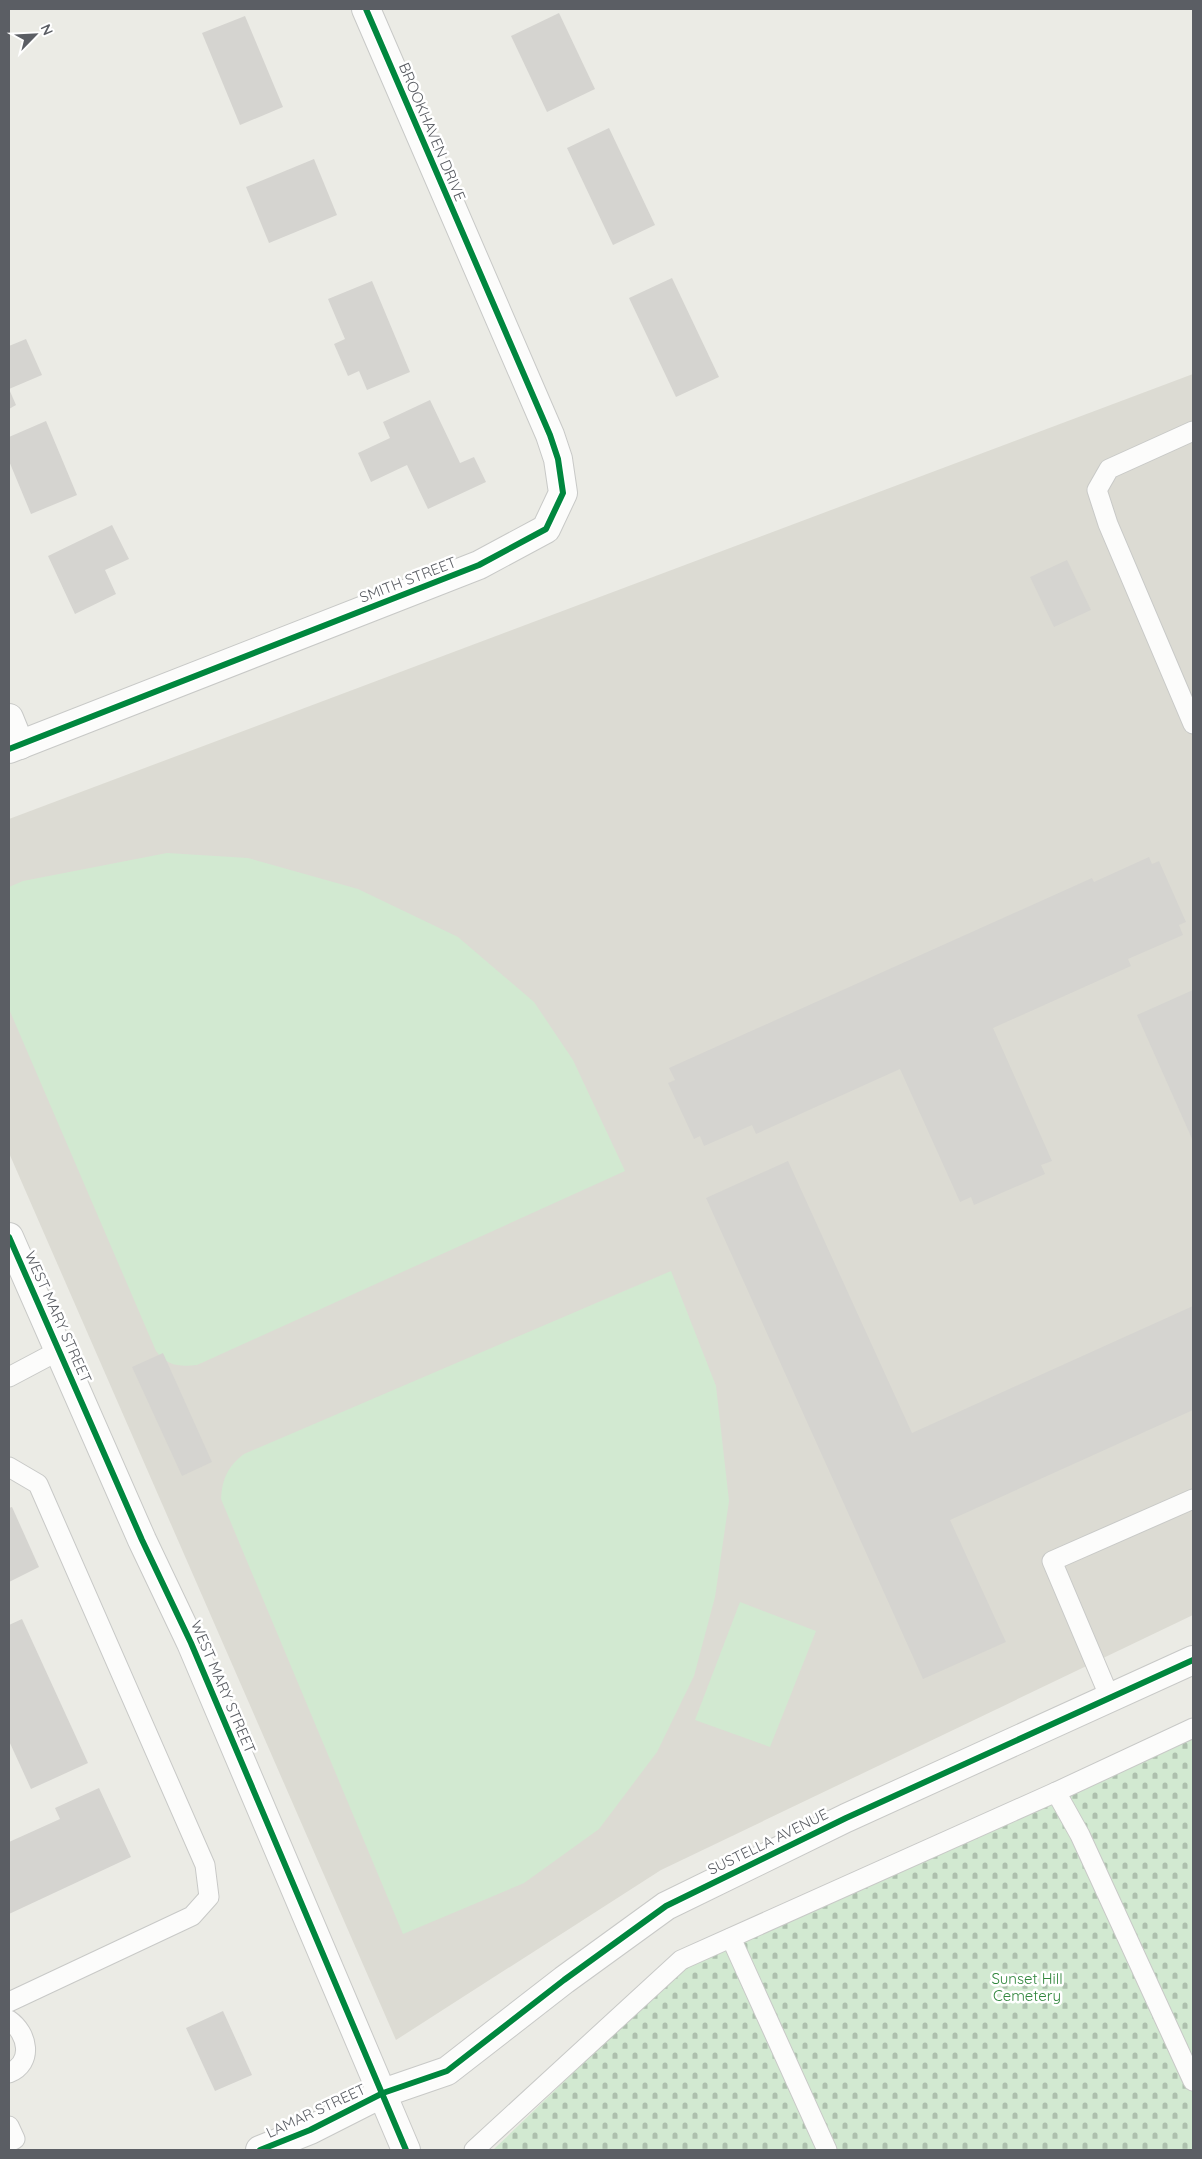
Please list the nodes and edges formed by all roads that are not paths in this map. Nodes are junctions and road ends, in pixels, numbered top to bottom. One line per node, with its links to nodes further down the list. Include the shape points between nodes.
1 (366, 9): 2 (street, BROOKHAVEN DRIVE)
2 (476, 264): 6 (street, SMITH STREET, via 558,459 563,493 546,529 480,565)
3 (1193, 431): 5 (lane, via 1109,469 1097,490 1111,532)
4 (9, 718): 6 (street)
5 (1193, 724)
6 (14, 747)
7 (9, 1237): 8 (street, WEST MARY STREET)
8 (60, 1350): 9 (lane); 21 (street, WEST MARY STREET, via 138,1531 191,1643)
9 (9, 1377)
10 (9, 1467): 17 (lane, via 38,1484 205,1865 209,1897 192,1916)
11 (1193, 1499): 13 (lane, via 1052,1561)
12 (1193, 1660): 13 (street, SUSTELLA AVENUE)
13 (1110, 1698): 21 (street, SUSTELLA AVENUE, via 846,1818 666,1906 447,2071)
14 (1193, 1728): 15 (lane)
15 (1056, 1792): 16 (lane); 20 (lane, via 1080,1835)
16 (731, 1938): 26 (lane, via 681,1960); 27 (lane)
17 (9, 2002)
18 (9, 2020): 19 (lane, via 27,2046 25,2058 16,2070)
19 (9, 2073)
20 (1193, 2081)
21 (382, 2093): 24 (street, LAMAR STREET, via 310,2130); 25 (street, WEST MARY STREET)
22 (9, 2126): 23 (lane, via 15,2139)
23 (9, 2142)
24 (260, 2150)
25 (406, 2150)
26 (474, 2150)
27 (826, 2150)

